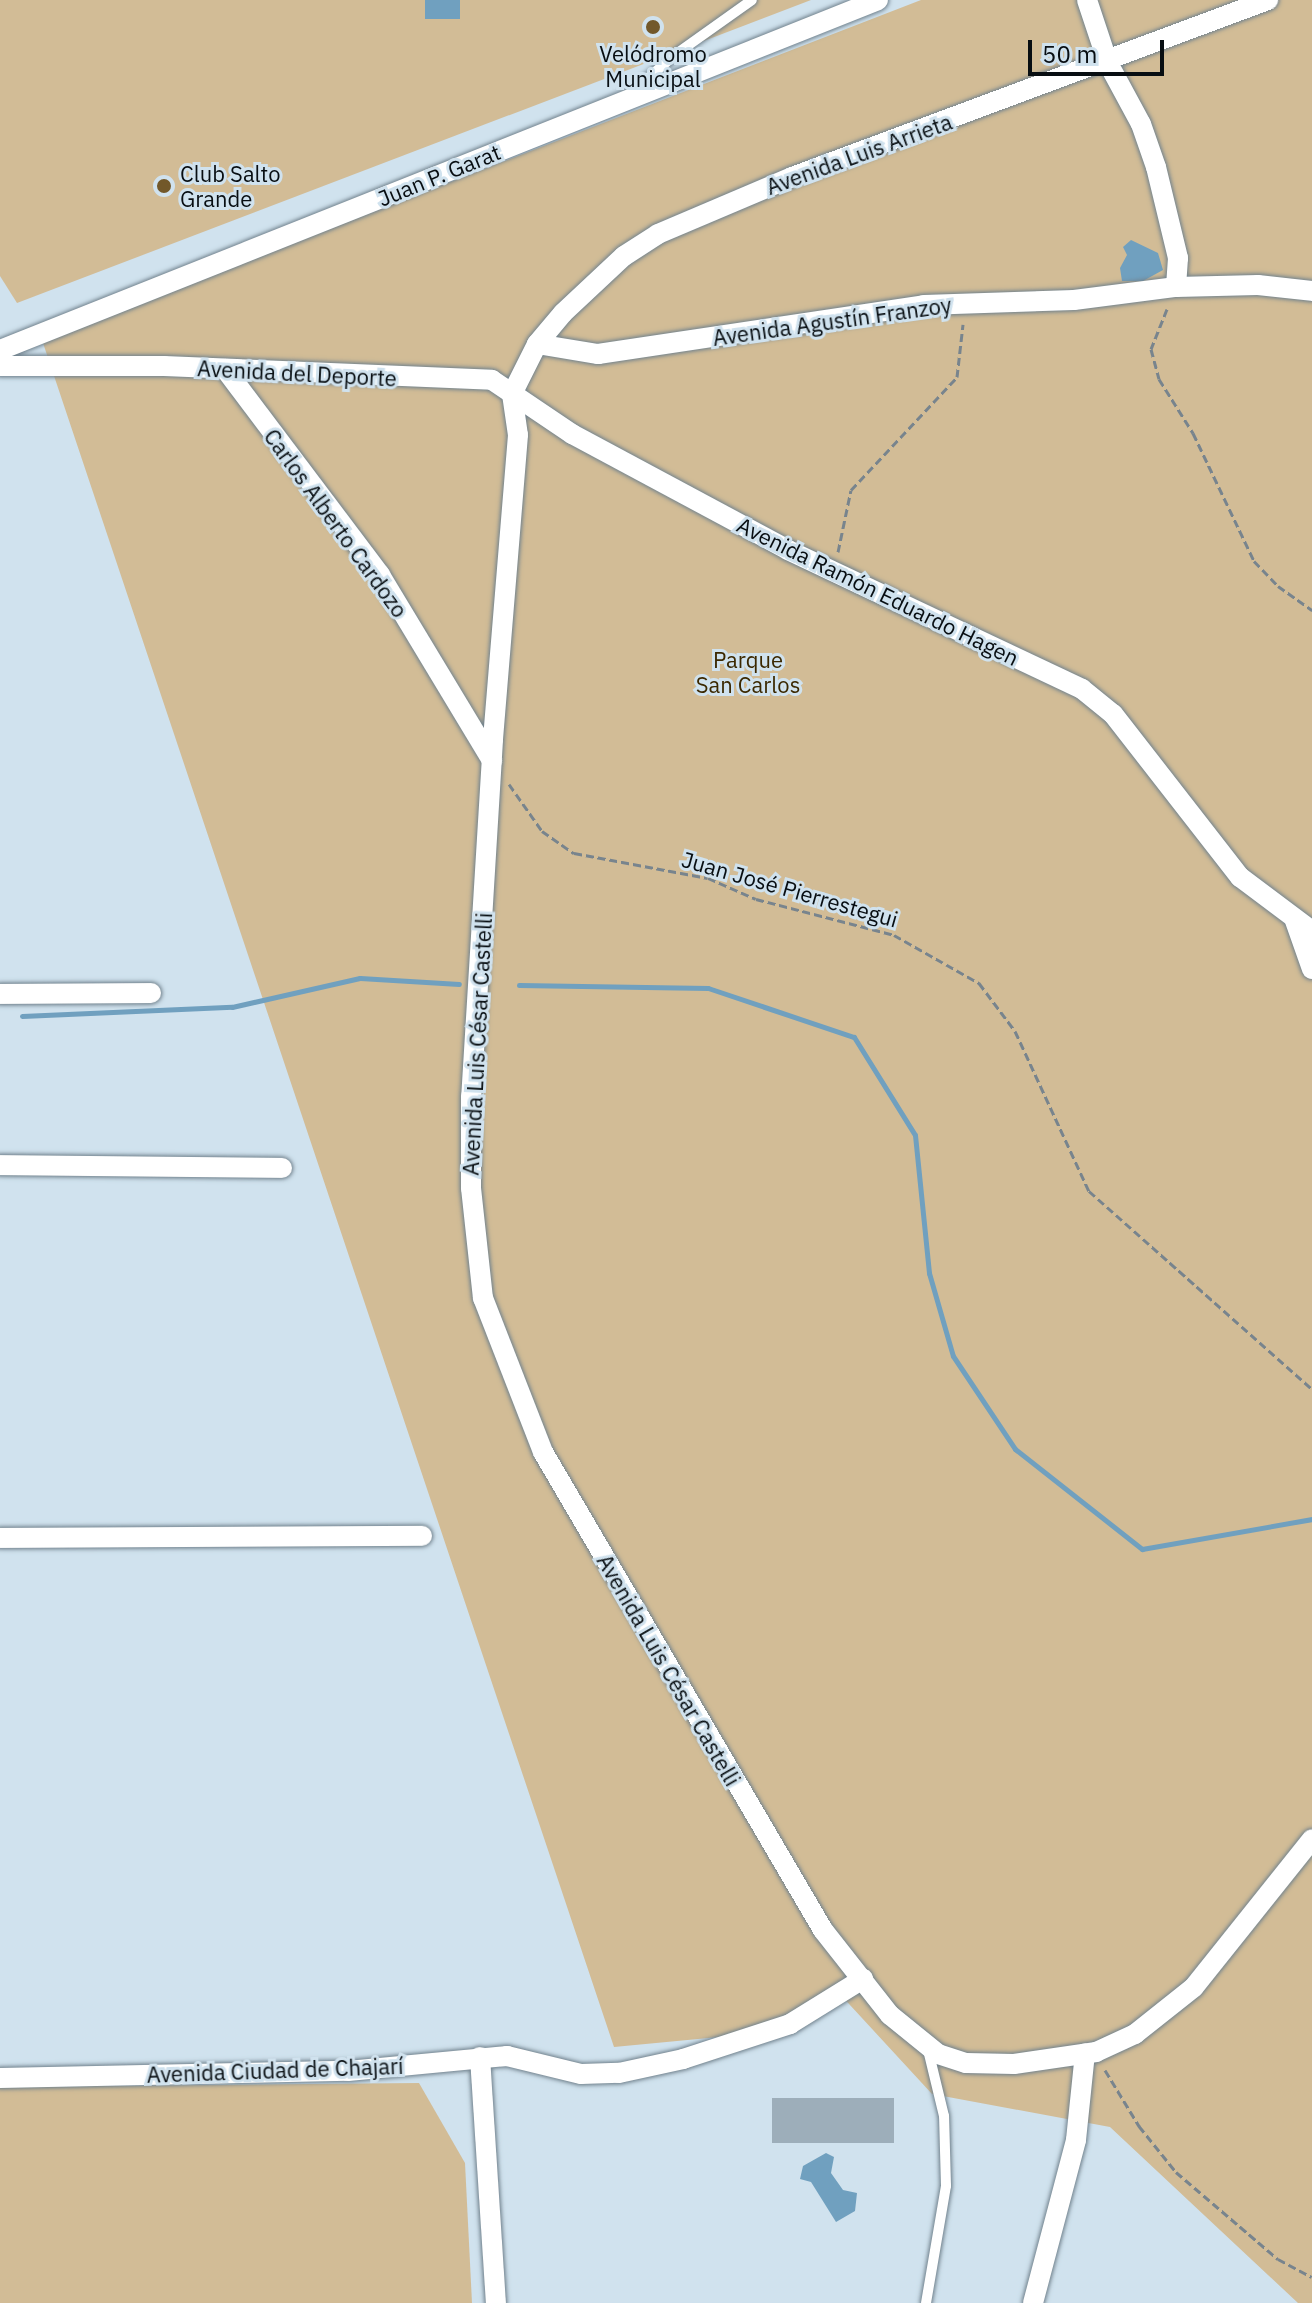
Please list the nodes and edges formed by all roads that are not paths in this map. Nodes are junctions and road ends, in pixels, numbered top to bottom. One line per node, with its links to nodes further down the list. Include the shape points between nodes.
1 (752, 0): 6 (lane, via 676,54)
2 (878, 0): 6 (street, Juan P. Garat)
3 (1087, 0): 5 (street)
4 (1268, 0): 5 (street, Avenida Luis Arrieta)
5 (1108, 63): 7 (street, via 1141,124 1156,167 1178,258); 9 (street, Avenida Luis Arrieta, via 792,177 658,234 624,256)
6 (620, 103): 10 (street, Juan P. Garat)
7 (1176, 287): 8 (street, Avenida Agustín Franzoy, via 1258,285); 9 (street, Avenida Agustín Franzoy, via 1074,300 924,305 598,354)
8 (1312, 291)
9 (537, 344): 13 (street, Avenida Luis Arrieta)
10 (0, 350)
11 (0, 366): 12 (street, Avenida del Deporte)
12 (225, 369): 13 (street, Avenida del Deporte, via 481,379); 14 (street, Carlos Alberto Cardozo, via 380,575)
13 (512, 394): 14 (street, Avenida Luis César Castelli, via 518,435); 15 (street, Avenida Ramón Eduardo Hagen, via 572,434 834,572 1082,689 1123,726 1202,834)
14 (492, 761): 25 (street, Avenida Luis César Castelli, via 471,1096 471,1188 483,1298 543,1452 769,1846 823,1930)
15 (1262, 896): 16 (street); 17 (street, via 1294,920)
16 (1312, 931)
17 (1312, 969)
18 (151, 993): 19 (street)
19 (0, 994)
20 (0, 1165): 21 (street)
21 (282, 1168)
22 (422, 1536): 23 (street)
23 (0, 1538)
24 (1312, 1839): 27 (street, Avenida Luis César Castelli, via 1178,2002 1135,2034)
25 (863, 1979): 26 (street, Avenida Luis César Castelli, via 890,2015); 28 (street, Avenida Ciudad de Chajarí, via 790,2024 683,2059 619,2073 581,2074 507,2056)
26 (928, 2048): 27 (street, Avenida Luis César Castelli, via 966,2063 1014,2064); 31 (lane, via 944,2116 946,2186)
27 (1091, 2052): 32 (street, via 1076,2140)
28 (480, 2057): 29 (street, Avenida Ciudad de Chajarí, via 348,2071); 30 (street)
29 (0, 2078)
30 (496, 2303)
31 (926, 2303)
32 (1033, 2303)

